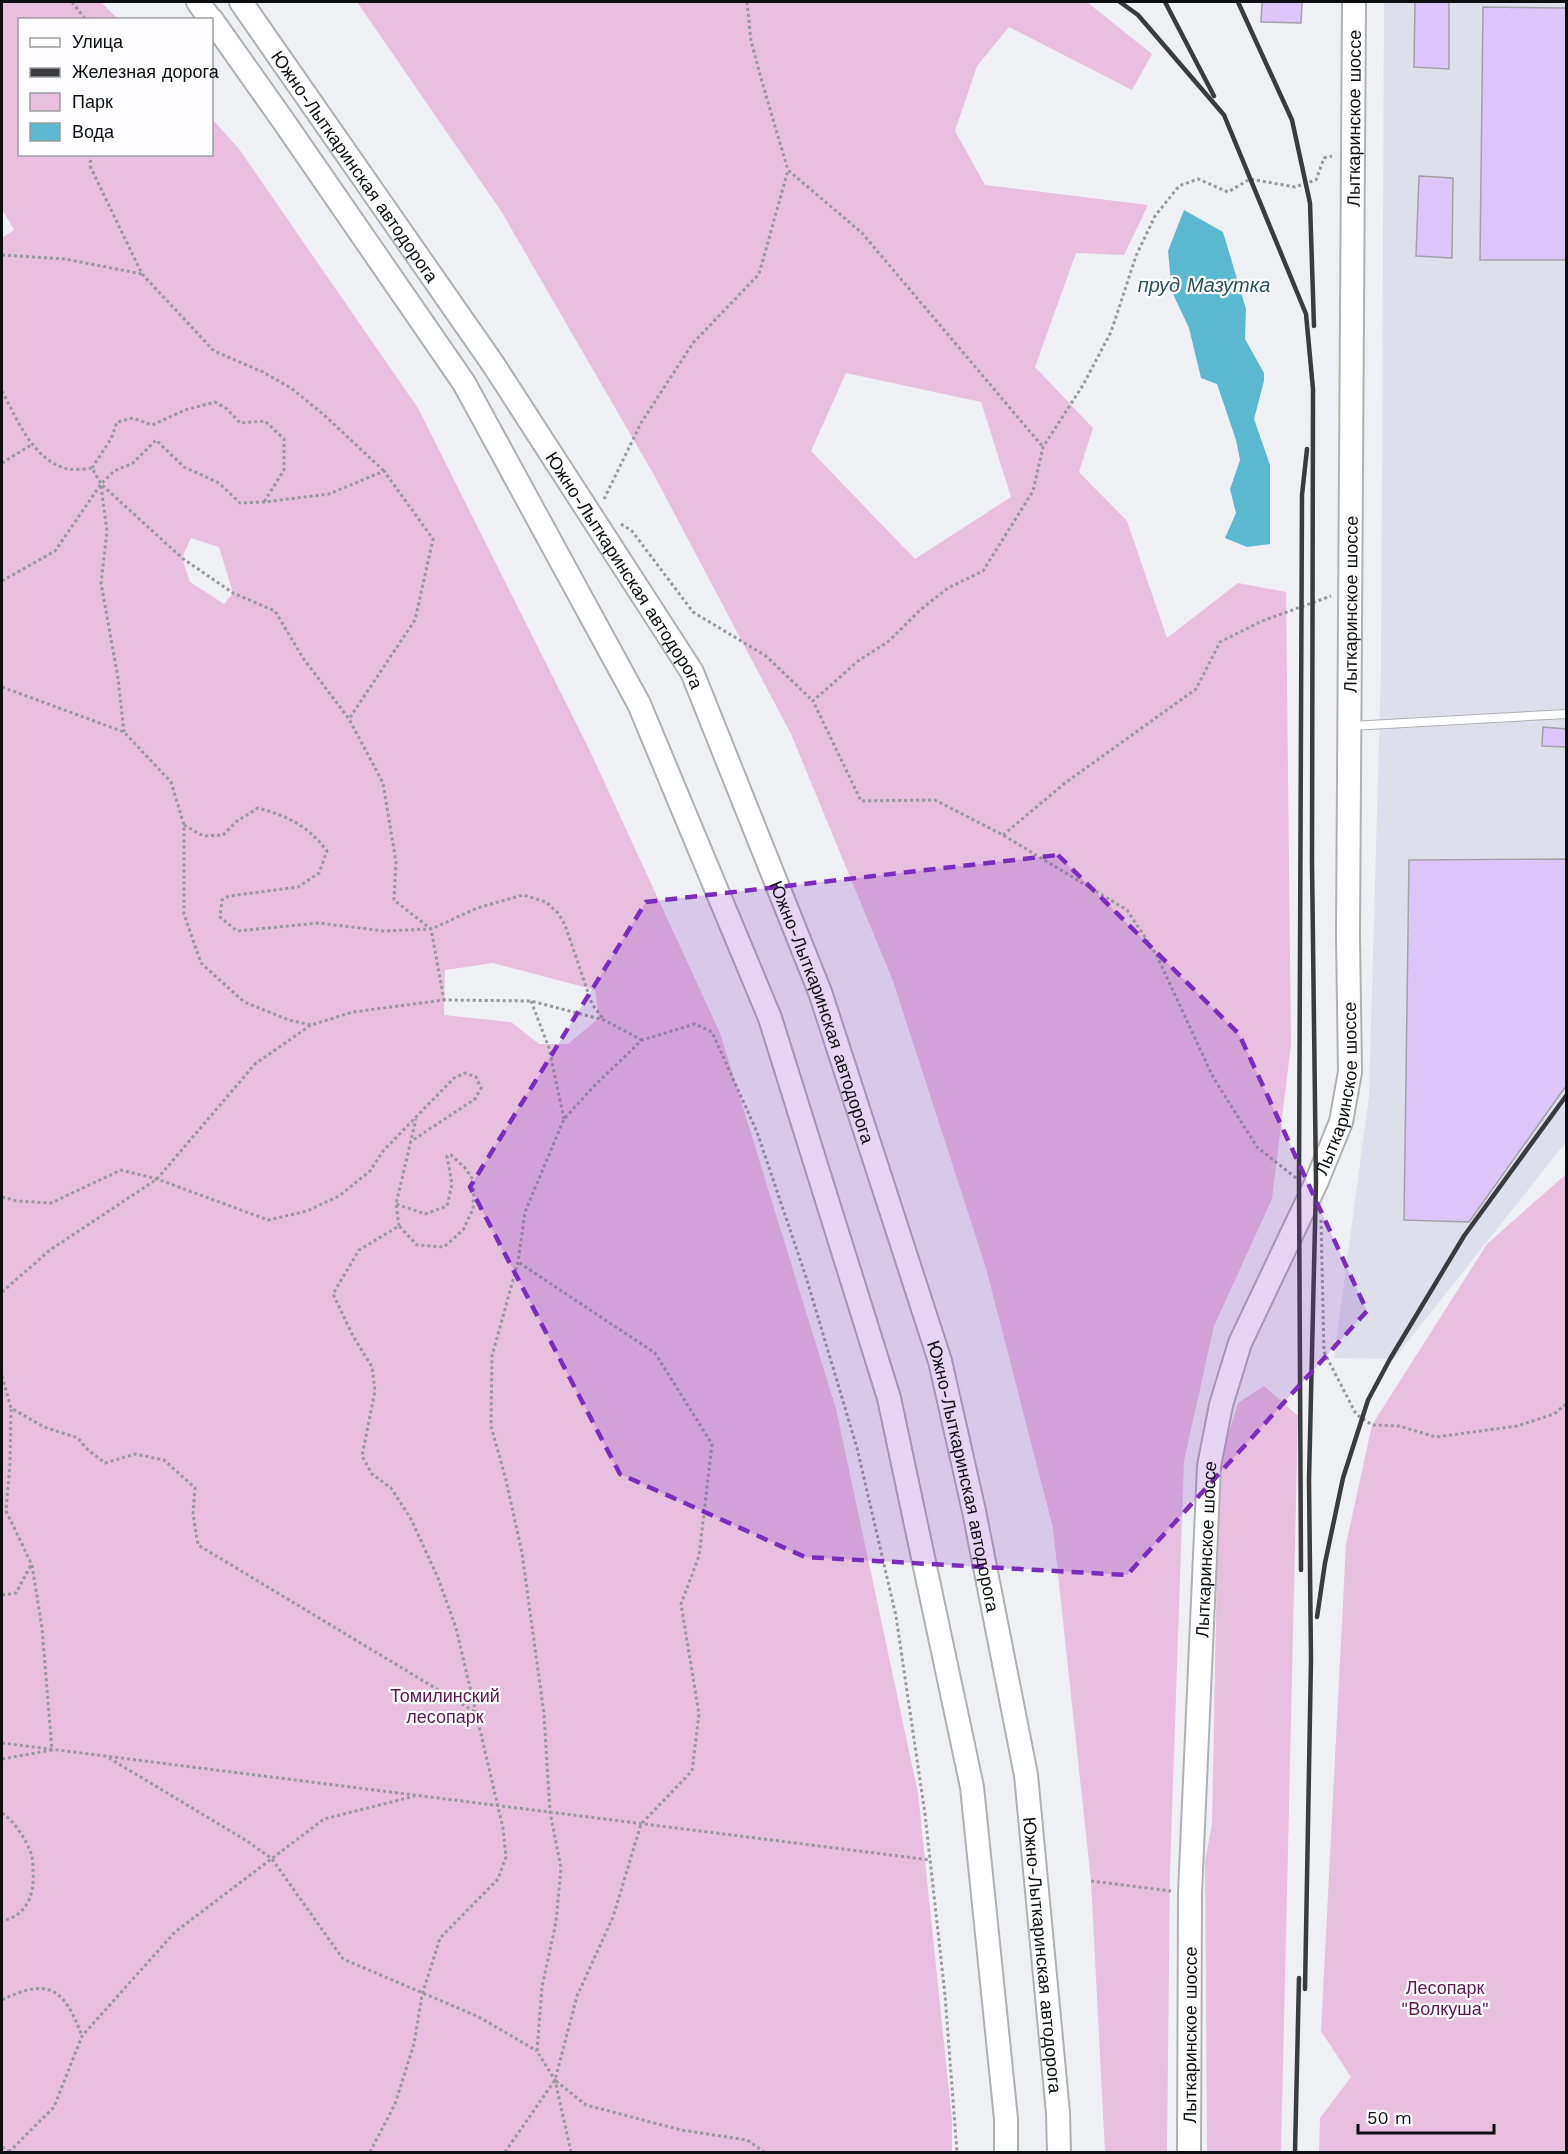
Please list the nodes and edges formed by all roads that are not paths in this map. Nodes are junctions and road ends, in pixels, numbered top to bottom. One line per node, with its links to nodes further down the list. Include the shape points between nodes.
1 (198, 2): 4 (main road, Южно-Лыткаринская автодорога)
2 (241, 2): 9 (main road, Южно-Лыткаринская автодорога, via 493,364 692,672 819,992 940,1361 974,1511 1026,1775)
3 (1354, 2): 7 (main road, Лыткаринское шоссе)
4 (210, 18)
5 (213, 23): 8 (main road, Южно-Лыткаринская автодорога, via 464,383 639,704 771,1018 889,1398 972,1787 1006,2119)
6 (1566, 714): 7 (lane)
7 (1349, 726): 10 (main road, Лыткаринское шоссе, via 1350,1072 1341,1122 1317,1200 1240,1343 1221,1405 1209,1466 1190,1893)
8 (1006, 2152)
9 (1059, 2152)
10 (1189, 2152)

